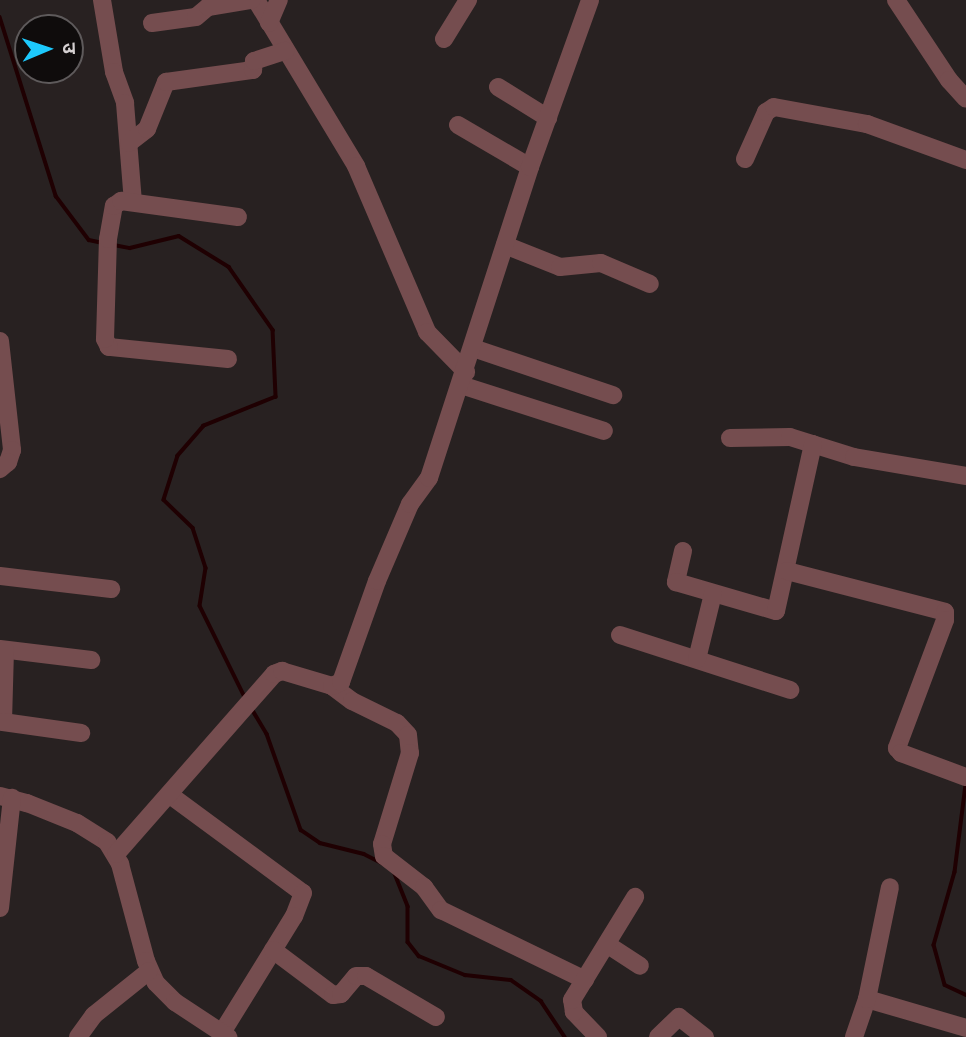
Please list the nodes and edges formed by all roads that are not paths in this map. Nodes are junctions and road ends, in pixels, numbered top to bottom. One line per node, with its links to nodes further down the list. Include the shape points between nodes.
1 (102, 0): 16 (street)
2 (251, 0): 8 (street, via 208,7 196,17)
3 (256, 0): 9 (street)
4 (279, 0): 9 (street)
5 (468, 0): 10 (street)
6 (590, 0): 14 (street)
7 (896, 0): 13 (street)
8 (152, 23)
9 (269, 23): 11 (street)
10 (444, 38)
11 (285, 51): 16 (street, via 254,61 253,70 166,82 147,129); 27 (street, via 356,166 427,331)
12 (498, 87): 14 (street)
13 (966, 99)
14 (548, 118): 19 (street)
15 (458, 125): 19 (street)
16 (129, 143): 20 (street)
17 (745, 159): 18 (street, via 766,112 774,107 867,124)
18 (966, 160)
19 (530, 167): 22 (street)
20 (134, 202): 21 (street); 26 (street, via 117,202 108,239 105,339 109,347)
21 (238, 217)
22 (505, 246): 23 (street, via 560,267 601,263); 25 (street)
23 (650, 284)
24 (0, 341): 32 (street, via 12,450)
25 (473, 348): 27 (street); 28 (street)
26 (228, 359)
27 (463, 379): 29 (street); 43 (street, via 429,478 410,504 341,682)
28 (613, 395)
29 (604, 431)
30 (730, 438): 31 (street, via 782,436)
31 (813, 444): 33 (street, via 855,457); 35 (street)
32 (1, 467)
33 (966, 477)
34 (682, 551): 38 (street, via 676,582)
35 (787, 571): 38 (street, via 776,611); 46 (street, via 944,612 941,633 897,748)
36 (0, 576): 37 (street)
37 (111, 589)
38 (713, 594): 41 (street)
39 (620, 635): 41 (street)
40 (2, 650): 42 (street); 45 (street, via 4,722)
41 (697, 659): 44 (street)
42 (91, 660)
43 (332, 686): 47 (street, via 282,671 274,674); 57 (street, via 397,723 408,735 410,754 382,844 384,856 424,887 441,910)
44 (790, 690)
45 (80, 733)
46 (966, 777)
47 (170, 795): 49 (street); 54 (street, via 301,889 303,897)
48 (6, 797): 49 (street, via 90,829); 52 (street)
49 (116, 854): 56 (street)
50 (890, 887): 58 (street)
51 (635, 897): 53 (street)
52 (0, 908)
53 (608, 945): 55 (street); 57 (street)
54 (273, 950): 59 (street, via 333,995 341,994 356,976 366,976); 62 (street)
55 (640, 966)
56 (149, 971): 61 (street, via 163,992); 63 (street, via 94,1015)
57 (585, 980): 64 (street, via 571,1005)
58 (867, 999): 60 (street); 67 (street)
59 (436, 1017)
60 (966, 1028)
61 (202, 1030): 62 (street)
62 (224, 1035)
63 (78, 1037)
64 (598, 1037)
65 (659, 1037): 66 (street, via 679,1017)
66 (705, 1037)
67 (854, 1037)

